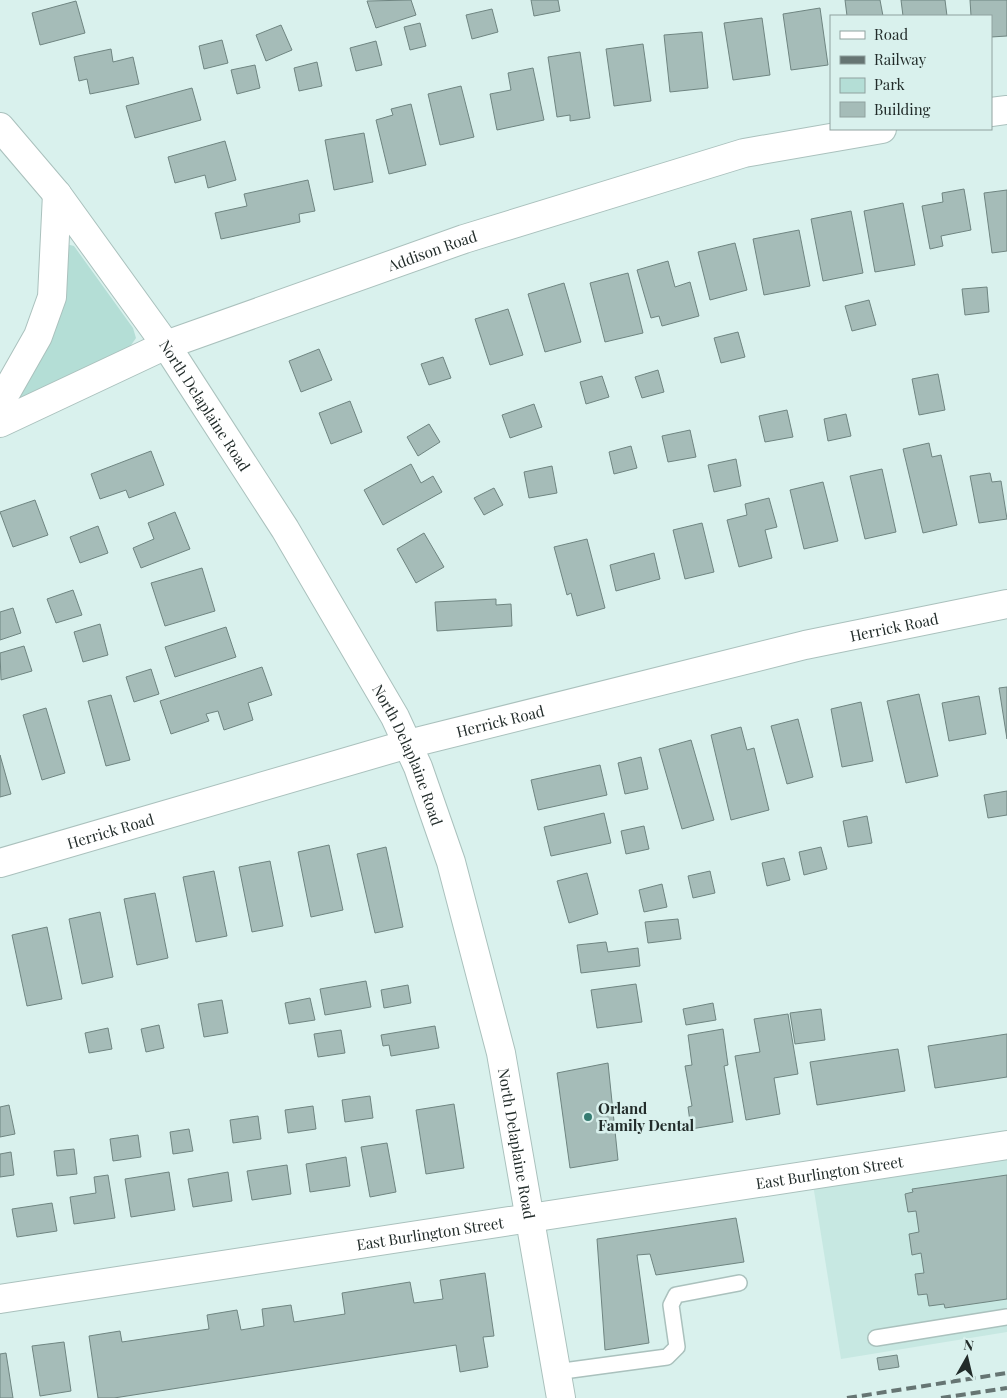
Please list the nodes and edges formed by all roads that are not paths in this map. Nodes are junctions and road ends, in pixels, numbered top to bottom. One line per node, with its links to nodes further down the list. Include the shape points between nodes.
1 (1007, 110): 2 (street)
2 (992, 112)
3 (0, 127): 5 (street, North Delaplaine Road)
4 (876, 130): 6 (street, Addison Road, via 744,153 464,239)
5 (57, 194): 6 (street, North Delaplaine Road); 7 (street, via 52,297 38,336)
6 (166, 345): 8 (street, Addison Road); 10 (street, North Delaplaine Road, via 285,529)
7 (0, 403)
8 (0, 422)
9 (1007, 604): 10 (street, Herrick Road, via 805,645)
10 (408, 744): 11 (street, Herrick Road); 13 (street, North Delaplaine Road, via 450,862 501,1053)
11 (0, 863)
12 (1007, 1145): 13 (street, East Burlington Street)
13 (531, 1219): 15 (street, East Burlington Street); 18 (street, North Delaplaine Road)
14 (739, 1283): 18 (lane, via 676,1295 671,1305 677,1347 667,1356)
15 (0, 1299)
16 (1007, 1318): 17 (lane)
17 (876, 1338)
18 (558, 1385)

